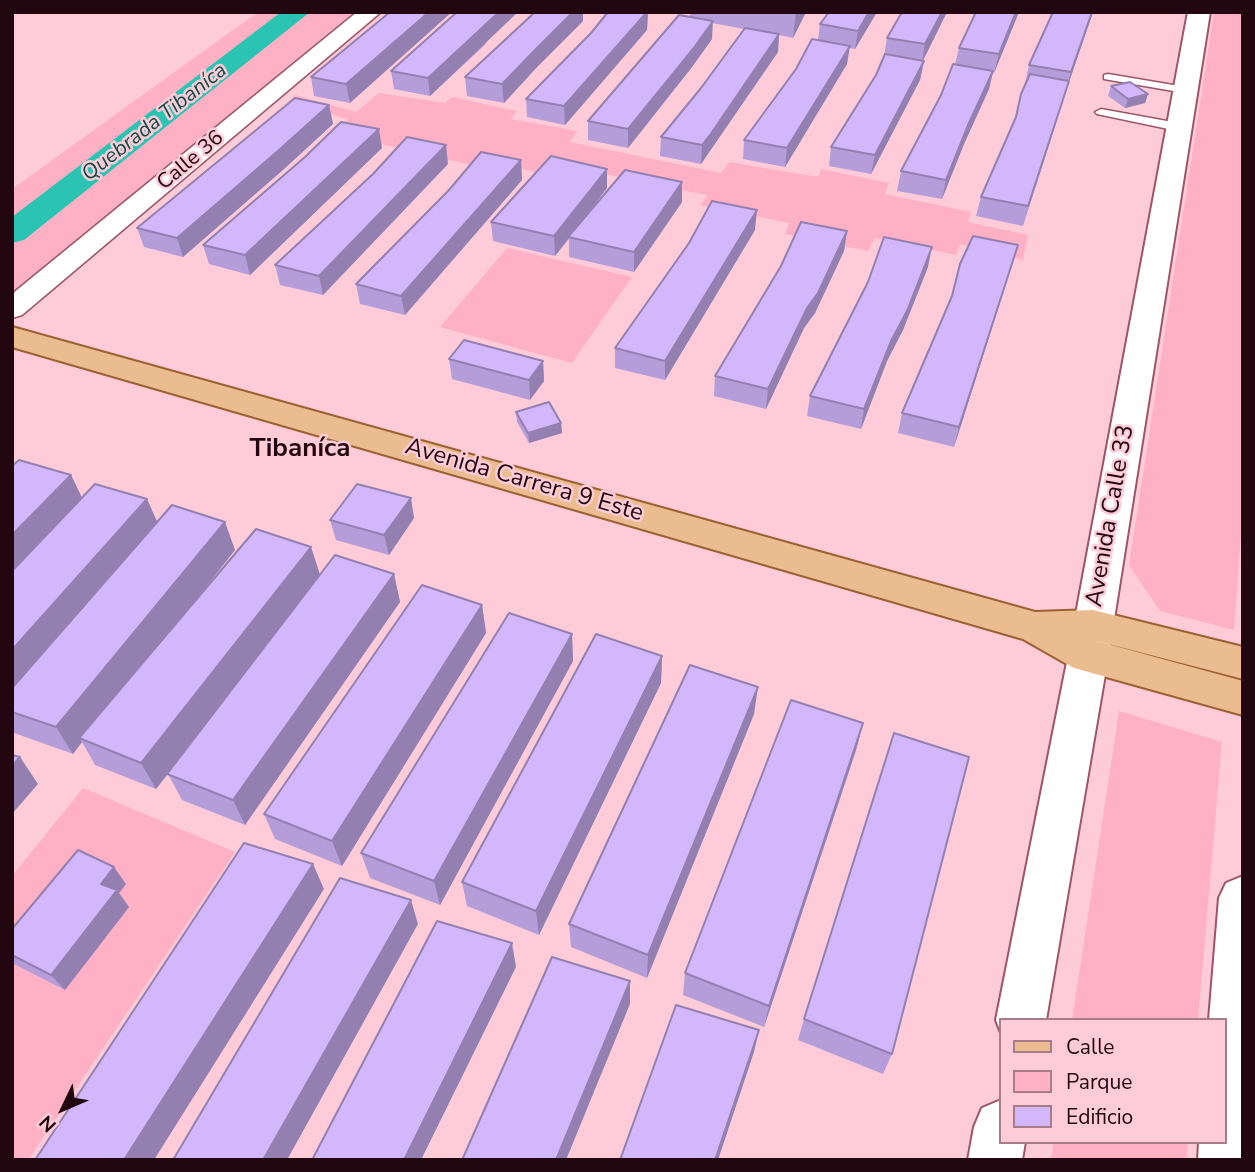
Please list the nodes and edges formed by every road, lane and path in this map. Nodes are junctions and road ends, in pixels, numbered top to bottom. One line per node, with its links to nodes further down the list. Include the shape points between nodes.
1 (370, 12): 7 (street, Calle 36)
2 (1199, 12): 4 (street, Avenida Calle 33)
3 (1108, 77): 4 (lane)
4 (1185, 90): 6 (street, Avenida Calle 33)
5 (1101, 112): 6 (lane)
6 (1178, 127): 9 (street, Avenida Calle 33)
7 (12, 309)
8 (12, 337): 9 (main road, Avenida Carrera 9 Este)
9 (1091, 641): 10 (main road, Avenida Carrera 9 Este); 11 (main road, Avenida Carrera 9 Este); 13 (street, Avenida Calle 33)
10 (1243, 663)
11 (1243, 698)
12 (1243, 898): 14 (street)
13 (1021, 1018)
14 (1227, 1131)
15 (1000, 1132): 16 (street)
16 (995, 1160)

